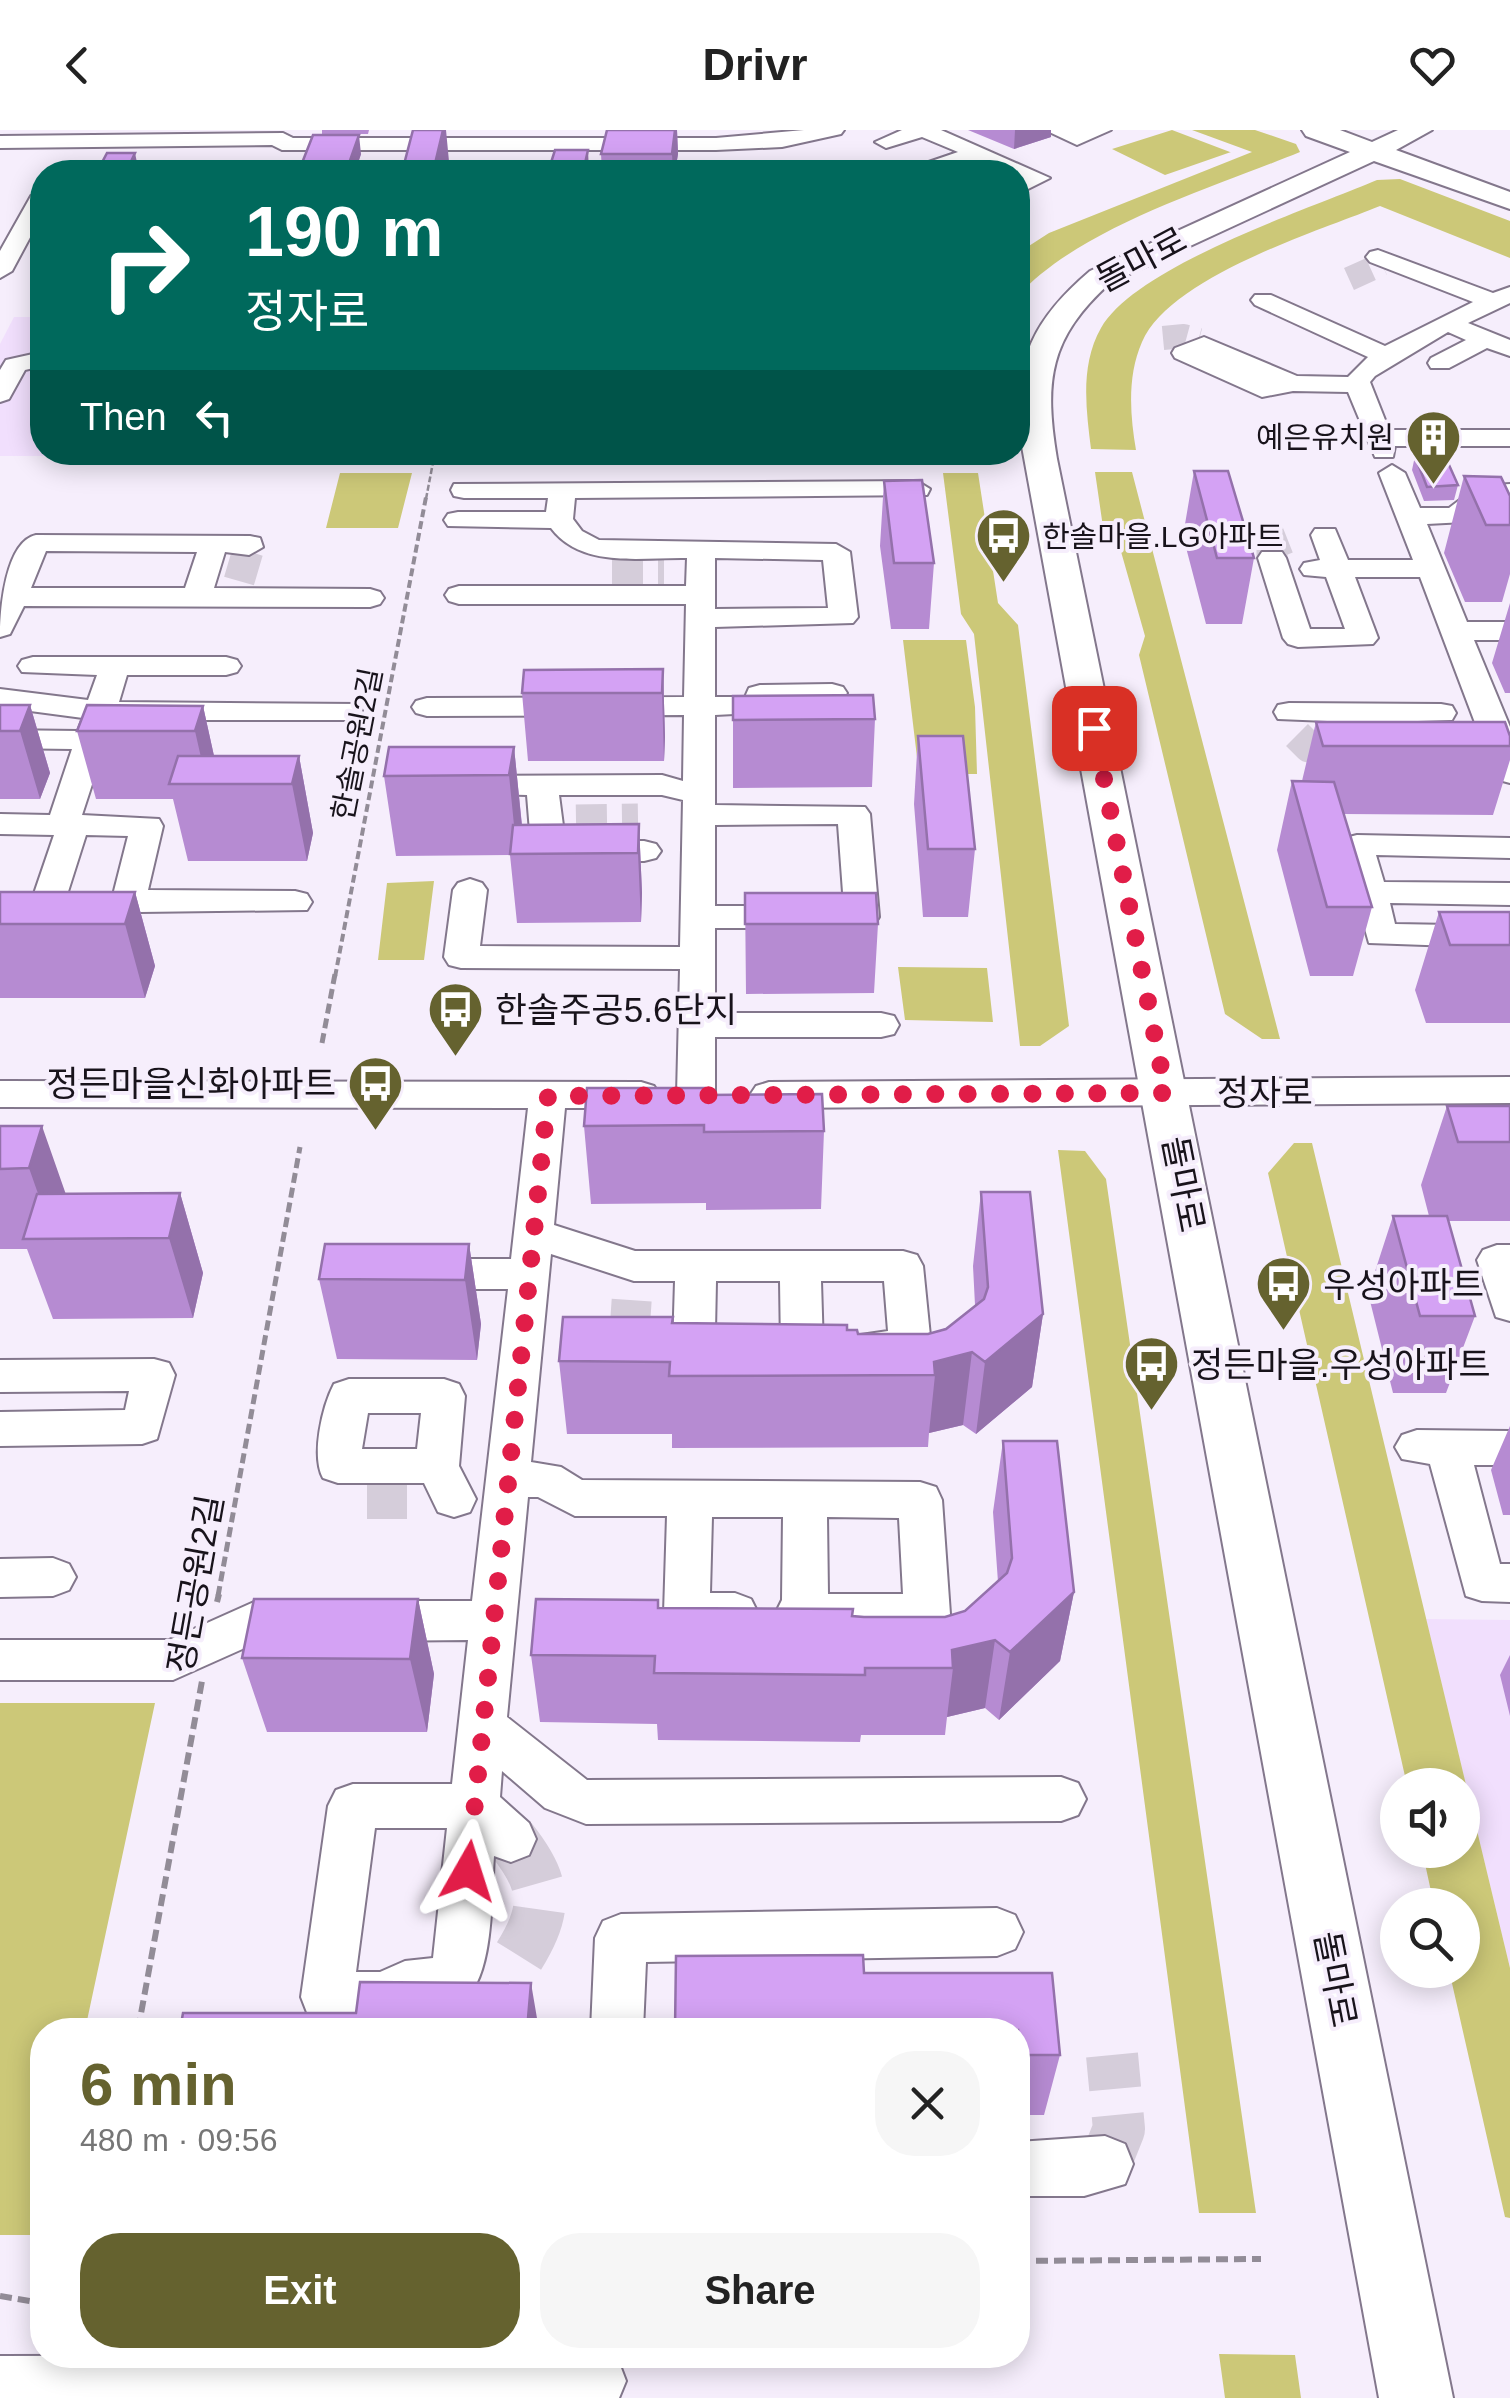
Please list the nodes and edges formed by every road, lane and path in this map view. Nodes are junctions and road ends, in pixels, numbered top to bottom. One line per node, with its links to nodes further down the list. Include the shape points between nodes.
1 (830, 130): 5 (street, via 782,142)
2 (1055, 130): 3 (street, via 1077,139)
3 (1102, 130)
4 (1315, 130): 6 (main road)
5 (713, 137): 9 (street)
6 (1387, 138): 14 (main road); 15 (main road); 32 (main road, 돌마로, via 1100,276 1071,300 1048,334)
7 (0, 142): 8 (street)
8 (71, 143): 9 (street)
9 (282, 143)
10 (977, 153): 11 (street, via 923,130 879,139); 12 (street); 13 (street)
11 (916, 160)
12 (957, 160)
13 (994, 160)
14 (1510, 182)
15 (1510, 201)
16 (30, 218): 18 (street)
17 (1387, 266): 19 (street)
18 (0, 272)
19 (1442, 282): 20 (street); 21 (street)
20 (1412, 294)
21 (1502, 298): 23 (street)
22 (1263, 300): 27 (street)
23 (1450, 324): 24 (street); 27 (street)
24 (1486, 339): 26 (street); 29 (street)
25 (1201, 342): 30 (street, via 1293,383)
26 (1510, 349)
27 (1386, 356): 30 (street, via 1362,372)
28 (30, 358): 31 (street, via 15,366)
29 (1440, 363)
30 (1358, 385): 35 (street)
31 (0, 394)
32 (1030, 418)
33 (1510, 438): 35 (street)
34 (1030, 454): 101 (main road, 돌마로)
35 (1385, 454): 41 (street)
36 (433, 465): 99 (path, 한솔공원2길)
37 (917, 489): 39 (street)
38 (464, 490): 39 (street)
39 (562, 490): 43 (street)
40 (1510, 492): 41 (street, via 1488,492 1454,516)
41 (1410, 516): 49 (street)
42 (458, 520): 43 (street)
43 (560, 520): 46 (street, via 572,537 594,548)
44 (1324, 535): 48 (street)
45 (249, 547): 47 (street)
46 (701, 551): 54 (street); 54 (street, via 836,552 843,618)
47 (211, 553): 51 (street, via 36,543); 52 (street)
48 (1338, 568): 48 (street, via 1363,638 1298,638 1274,563); 49 (street)
49 (1430, 568): 56 (street)
50 (459, 595): 54 (street, via 601,585)
51 (14, 596): 52 (street); 55 (street)
52 (197, 597): 53 (street)
53 (370, 598)
54 (700, 606): 61 (street)
55 (0, 628)
56 (1454, 631): 57 (street); 71 (street)
57 (1510, 631)
58 (33, 666): 59 (street)
59 (116, 666): 60 (street); 72 (street)
60 (226, 666)
61 (699, 672): 62 (street); 65 (street)
62 (662, 673)
63 (832, 693): 65 (street, via 760,694 770,716)
64 (0, 698): 72 (street)
65 (699, 706): 66 (street); 81 (street)
66 (427, 707)
67 (348, 710): 72 (street)
68 (1289, 712): 69 (street)
69 (1365, 713): 70 (street); 76 (street)
70 (1441, 713)
71 (1501, 717): 78 (street)
72 (95, 725): 73 (street); 74 (street); 83 (street)
73 (0, 739)
74 (210, 740)
75 (1338, 748): 76 (street)
76 (1376, 748): 77 (street)
77 (1429, 756)
78 (1502, 766)
79 (433, 786): 80 (street)
80 (539, 786): 81 (street, via 662,785); 85 (street, via 562,820 547,844 558,851)
81 (698, 804): 92 (street); 92 (street, via 854,814 862,916)
82 (0, 824): 83 (street)
83 (67, 834): 86 (street); 90 (street, via 146,826); 94 (street)
84 (1510, 848): 88 (street, via 1357,845)
85 (644, 851)
86 (0, 852)
87 (470, 890): 96 (street, via 462,957)
88 (1370, 892): 89 (street); 95 (street, via 1381,935)
89 (1510, 894)
90 (126, 901): 91 (street); 94 (street, via 120,918 102,928)
91 (295, 902)
92 (697, 917): 96 (street)
93 (0, 930): 94 (street)
94 (39, 930)
95 (1510, 937)
96 (697, 958): 98 (street)
97 (881, 1024): 98 (street)
98 (696, 1025): 103 (street)
99 (322, 1043)
100 (1510, 1090): 101 (street, 정자로)
101 (1166, 1093): 103 (street, 정자로); 142 (main road, 돌마로)
102 (0, 1094): 104 (street, 정자로)
103 (696, 1095): 104 (street, 정자로)
104 (548, 1096): 106 (street)
105 (300, 1147): 124 (path, 정든공원2길)
106 (531, 1253): 108 (street, via 634,1273); 110 (street); 117 (street)
107 (1510, 1260): 111 (street, via 1497,1260)
108 (696, 1266): 109 (street); 112 (street, via 694,1347)
109 (800, 1266): 112 (street); 112 (street, via 904,1266 910,1346)
110 (385, 1274)
111 (1510, 1306)
112 (802, 1348)
113 (0, 1376): 114 (street, via 154,1375 142,1428)
114 (0, 1429)
115 (1510, 1448): 122 (street, via 1433,1448 1482,1582)
116 (438, 1488): 117 (street)
117 (506, 1489): 118 (street, via 546,1480 575,1498); 125 (street)
118 (690, 1499): 119 (street); 123 (street, via 687,1613)
119 (804, 1500): 123 (street); 123 (street, via 920,1500 926,1614)
120 (0, 1578): 121 (street)
121 (53, 1578)
122 (1510, 1582)
123 (805, 1614)
124 (214, 1618)
125 (492, 1620): 126 (street, via 254,1622 173,1660); 128 (street)
126 (0, 1660)
127 (203, 1677): 132 (path, 정든공원2길)
128 (482, 1725): 129 (street, via 562,1792 586,1802); 130 (street, via 474,1806)
129 (1061, 1798)
130 (511, 1839)
131 (997, 1932): 133 (street, via 621,1938)
132 (140, 2018)
133 (618, 2018)
134 (1105, 2164): 135 (street)
135 (1030, 2168)
136 (1261, 2259): 137 (path)
137 (1030, 2260)
138 (0, 2296): 139 (path)
139 (30, 2301)
140 (601, 2378): 141 (street)
141 (0, 2385)
142 (1416, 2398)

